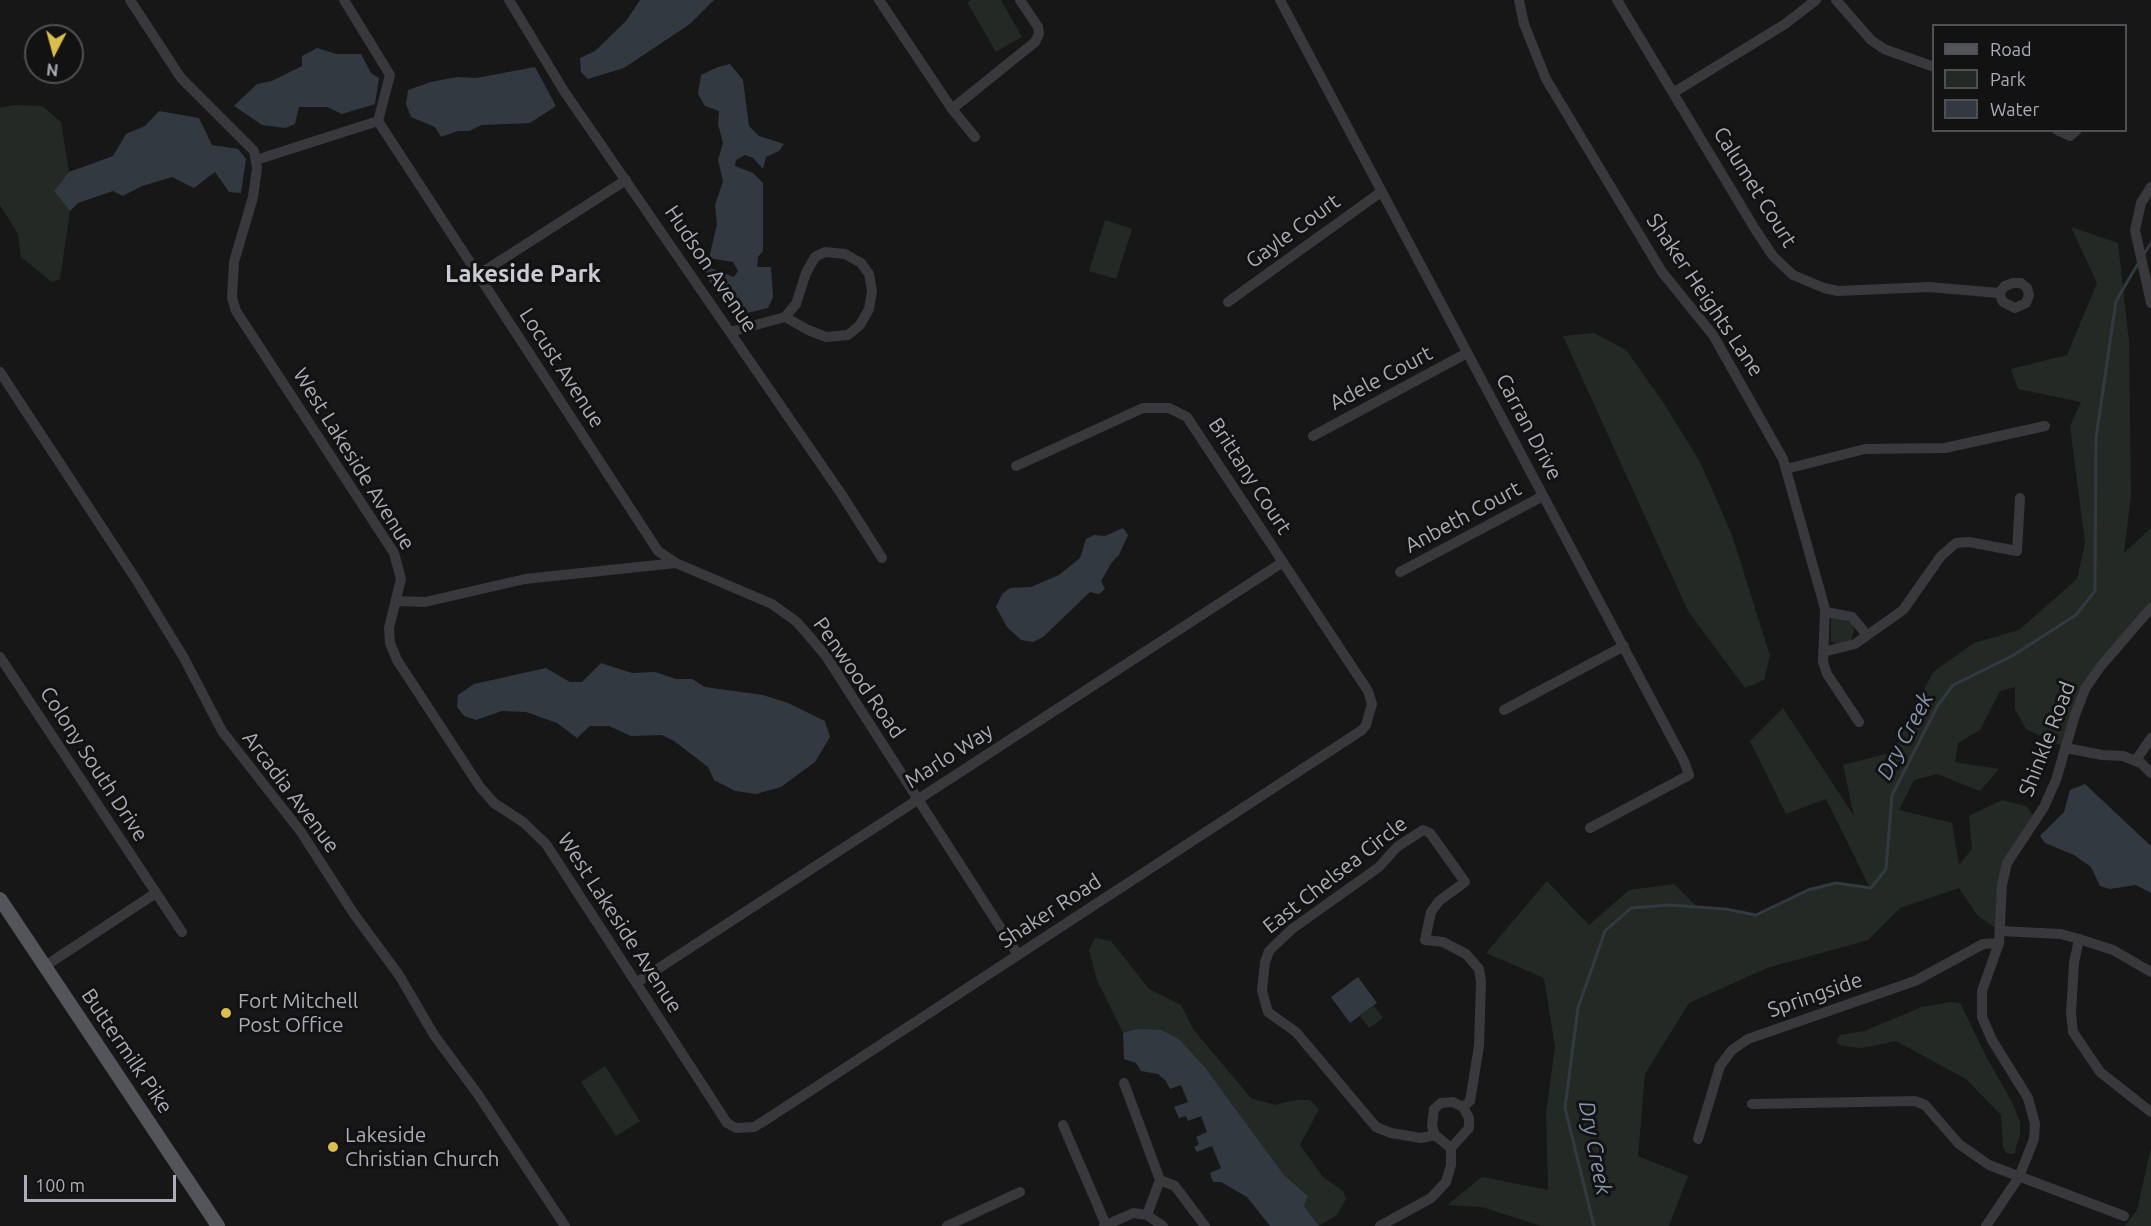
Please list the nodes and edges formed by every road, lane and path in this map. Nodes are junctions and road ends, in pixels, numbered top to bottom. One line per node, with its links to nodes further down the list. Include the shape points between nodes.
1 (130, 0): 18 (street, via 182,78 247,142)
2 (344, 0): 14 (street, via 390,75)
3 (509, 0): 19 (street, Hudson Avenue, via 564,91)
4 (879, 0): 13 (street)
5 (1020, 0): 13 (street, via 1038,27 1035,42)
6 (1280, 0): 21 (street, Carran Drive)
7 (1519, 0): 33 (street, Shaker Heights Lane, via 1524,24 1546,79 1662,272 1713,335 1763,419)
8 (1617, 0): 12 (street, Calumet Court)
9 (1816, 0): 12 (street, via 1785,24)
10 (1836, 0): 11 (street, via 1884,49)
11 (1932, 65)
12 (1673, 93): 23 (street, Calumet Court, via 1773,256 1793,275 1838,291 1929,287)
13 (952, 109): 17 (street)
14 (378, 121): 18 (street); 22 (street, Locust Avenue)
15 (2061, 132): 16 (street, via 2070,136)
16 (2075, 132)
17 (975, 137)
18 (256, 159): 40 (street, West Lakeside Avenue, via 253,196 234,262 231,292 236,311 394,553 401,579)
19 (626, 180): 22 (street); 27 (street, Hudson Avenue)
20 (2151, 187): 25 (street, via 2141,203 2135,231)
21 (1382, 192): 24 (street, Gayle Court); 28 (street, Carran Drive)
22 (478, 276): 38 (street, Locust Avenue, via 658,551)
23 (1999, 293)
24 (1228, 302)
25 (2151, 303)
26 (785, 317): 26 (street, via 826,337 848,335 860,325 869,309 870,274 845,254 825,252 815,257 796,304); 27 (street)
27 (730, 332): 36 (street, Hudson Avenue)
28 (1467, 353): 31 (street, Adele Court); 34 (street, Carran Drive)
29 (0, 372): 81 (street, Arcadia Avenue, via 143,591 222,731 301,832)
30 (2045, 426): 33 (street, via 1945,448 1865,449)
31 (1312, 436)
32 (1016, 466): 37 (street, Brittany Court, via 1143,408 1174,410 1192,423)
33 (1786, 469): 42 (street, Shaker Heights Lane)
34 (1543, 496): 39 (street, Anbeth Court); 44 (street, Carran Drive)
35 (2020, 498): 43 (street, via 2016,551 1956,543 1941,556 1908,606)
36 (882, 558)
37 (1283, 562): 48 (street, Brittany Court, via 1368,691); 54 (street, Marlo Way)
38 (676, 563): 40 (street, Penwood Road, via 525,579 425,602); 54 (street, Penwood Road, via 772,604 800,626 826,656)
39 (1400, 572)
40 (397, 601): 64 (street, West Lakeside Avenue, via 389,628 397,660 480,787 546,844)
41 (2151, 608): 51 (street, Shinkle Road, via 2085,689)
42 (1826, 612): 43 (street, via 1852,617); 45 (street, Shaker Heights Lane)
43 (1867, 635): 45 (street, via 1847,648)
44 (1624, 646): 47 (street); 55 (street, Carran Drive, via 1689,775)
45 (1823, 652): 49 (street, Shaker Heights Lane, via 1827,674)
46 (0, 657): 56 (street, Colony South Drive)
47 (1504, 710)
48 (1370, 716): 61 (street, Shaker Road, via 1362,730)
49 (1859, 722)
50 (2151, 738): 52 (street)
51 (2066, 748): 52 (street); 59 (street, Shinkle Road, via 2044,807 2007,863)
52 (2136, 760): 53 (street)
53 (2151, 772)
54 (918, 800): 61 (street, Penwood Road); 64 (street, Marlo Way)
55 (1590, 828)
56 (156, 893): 58 (street, Colony South Drive); 62 (street)
57 (0, 899): 62 (main road, Buttermilk Pike)
58 (182, 933)
59 (2000, 937): 60 (street, Springside, via 2061,934); 72 (street, Springside, via 1915,981 1748,1039 1719,1066); 74 (street, Shinkle Road, via 1983,991 1982,1017 2032,1111 2034,1139)
60 (2079, 939): 63 (street, Springside, via 2113,950); 68 (street, via 2074,963 2073,1032 2100,1072)
61 (1018, 955): 70 (street, Shaker Road, via 764,1121)
62 (45, 966): 80 (main road, Buttermilk Pike)
63 (2151, 972)
64 (636, 983): 70 (street, West Lakeside Avenue, via 727,1123)
65 (1124, 1083): 75 (street)
66 (1752, 1104): 74 (street, via 1915,1101 1925,1105 1959,1144 1976,1157)
67 (1463, 1107): 71 (street, via 1453,1102 1441,1103 1434,1109); 71 (street, East Chelsea Circle, via 1470,1101 1479,1046 1479,969 1455,947 1425,940 1431,912 1465,882 1430,833 1417,831 1379,867 1269,951 1262,980 1268,1012 1296,1032 1376,1127 1421,1138); 73 (street, via 1469,1128)
68 (2151, 1112)
69 (1063, 1125): 79 (street)
70 (743, 1129)
71 (1435, 1135): 73 (street)
72 (1698, 1139)
73 (1451, 1148): 85 (street, via 1451,1165 1441,1190)
74 (2019, 1178): 78 (street); 86 (street, Shinkle Road)
75 (1160, 1180): 77 (street); 84 (street, via 1174,1186)
76 (1020, 1192): 82 (street)
77 (1147, 1215): 79 (street, via 1133,1214); 83 (street)
78 (2124, 1216)
79 (1105, 1225)
80 (218, 1226)
81 (565, 1226)
82 (947, 1226)
83 (1163, 1226)
84 (1205, 1226)
85 (1380, 1226)
86 (1986, 1226)

